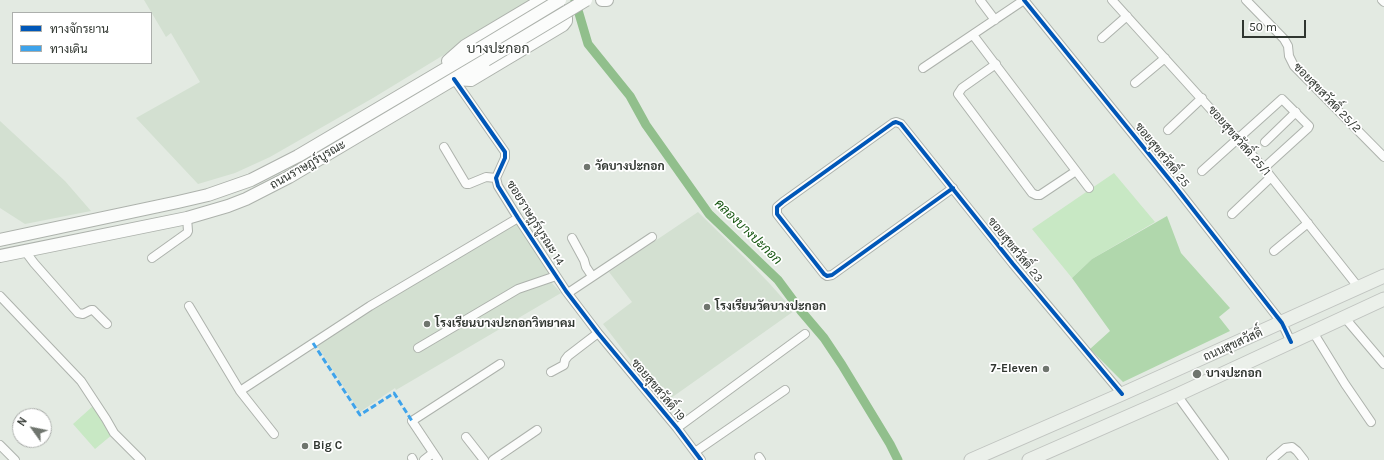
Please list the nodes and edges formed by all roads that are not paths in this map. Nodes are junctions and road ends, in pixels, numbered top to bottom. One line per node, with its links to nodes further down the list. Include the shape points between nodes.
1 (542, 0): 21 (main road, via 465,46)
2 (553, 0): 20 (main road, via 566,18 563,25 471,80)
3 (560, 0): 21 (main road, ถนนราษฎร์บูรณะ, bridge)
4 (586, 0): 20 (main road, ถนนราษฎร์บูรณะ, bridge)
5 (602, 0): 6 (main road)
6 (607, 0)
7 (980, 0): 14 (street)
8 (1024, 0): 14 (street); 57 (street, ซอยสุขสวัสดิ์ 25)
9 (1112, 0): 13 (street, ซอยสุขสวัสดิ์ 25/1)
10 (1246, 0): 29 (street, ซอยสุขสวัสดิ์ 25/2, via 1284,39 1294,66)
11 (1382, 0): 12 (street)
12 (1384, 2)
13 (1127, 16): 16 (street); 17 (street, ซอยสุขสวัสดิ์ 25/1)
14 (995, 20): 15 (street)
15 (973, 35): 18 (street); 19 (street)
16 (1102, 38)
17 (1165, 58): 22 (street); 23 (street, ซอยสุขสวัสดิ์ 25/1)
18 (996, 64): 31 (street); 31 (street, via 962,88 958,94 1032,193 1040,195)
19 (923, 68)
20 (454, 79): 34 (street, ซอยราษฎร์บูรณะ 14, via 505,152); 38 (main road, ถนนราษฎร์บูรณะ, via 278,183 228,206)
21 (424, 81): 43 (main road, ถนนราษฎร์บูรณะ, via 298,156 230,188 178,202)
22 (1135, 83)
23 (1202, 98): 25 (street); 26 (street, ซอยสุขสวัสดิ์ 25/1)
24 (1296, 112): 26 (street, via 1282,99); 27 (street); 30 (street, via 1308,124 1308,128)
25 (1168, 130)
26 (1238, 138): 30 (street, ซอยสุขสวัสดิ์ 25/1); 32 (street)
27 (1265, 142)
28 (444, 147): 34 (street, via 466,184 486,177)
29 (1384, 157)
30 (1264, 168): 33 (street, ซอยสุขสวัสดิ์ 25/1)
31 (1076, 171): 36 (street)
32 (1202, 171)
33 (1271, 177): 37 (street); 40 (street, ซอยสุขสวัสดิ์ 25/1)
34 (496, 178): 39 (street, ซอยราษฎร์บูรณะ 14, via 498,186)
35 (953, 188): 35 (street, ซอยสุขสวัสดิ์ 23, via 832,275 827,276 777,214 777,207 896,122 901,124); 69 (street, ซอยสุขสวัสดิ์ 23)
36 (1089, 188)
37 (1232, 214)
38 (187, 218): 44 (main road, ถนนราษฎร์บูรณะ); 47 (street, via 187,234)
39 (518, 218): 48 (street, ซอยราษฎร์บูรณะ 14); 68 (street, via 370,306)
40 (1308, 223): 45 (street); 51 (street, ซอยสุขสวัสดิ์ 25/1)
41 (652, 237): 49 (street)
42 (572, 238): 49 (street)
43 (0, 240)
44 (25, 251): 46 (main road, ถนนราษฎร์บูรณะ); 58 (street, via 78,313 94,310)
45 (1274, 251)
46 (0, 256)
47 (152, 258)
48 (556, 276): 52 (street, ซอยราษฎร์บูรณะ 14); 63 (street, via 518,289)
49 (592, 276): 52 (street)
50 (1384, 276): 51 (main road, ถนนสุขสวัสดิ์)
51 (1359, 288): 57 (main road, ถนนสุขสวัสดิ์)
52 (568, 293): 60 (street, ซอยราษฎร์บูรณะ 14)
53 (0, 296): 80 (street, via 82,381 114,433)
54 (1384, 299): 56 (main road, ถนนสุขสวัสดิ์)
55 (188, 306): 68 (street)
56 (1345, 318): 59 (main road, ถนนสุขสวัสดิ์); 65 (street)
57 (1282, 323): 62 (street, ซอยสุขสวัสดิ์ 25); 69 (main road, ถนนสุขสวัสดิ์)
58 (107, 324)
59 (1312, 332): 62 (main road, ถนนสุขสวัสดิ์); 71 (street)
60 (598, 333): 66 (street, via 568,356 564,365); 72 (street, ซอยสุขสวัสดิ์ 19)
61 (805, 334): 72 (street)
62 (1291, 342): 70 (main road, ถนนสุขสวัสดิ์)
63 (418, 348)
64 (500, 364): 78 (street, via 412,421)
65 (1384, 364)
66 (551, 372)
67 (785, 390): 77 (street)
68 (240, 391): 74 (street)
69 (1122, 394): 85 (main road, ถนนสุขสวัสดิ์)
70 (1177, 395): 86 (main road, ถนนสุขสวัสดิ์); 87 (street)
71 (1371, 422)
72 (677, 428): 77 (street, ซอยสุขสวัสดิ์ 19)
73 (537, 430): 83 (street)
74 (274, 434)
75 (466, 437): 82 (street)
76 (0, 445): 79 (street)
77 (695, 452): 84 (street, ซอยสุขสวัสดิ์ 19)
78 (436, 457): 81 (street)
79 (15, 460)
80 (141, 460)
81 (424, 460)
82 (484, 460)
83 (493, 460)
84 (702, 460)
85 (971, 460)
86 (1028, 460)
87 (1224, 460)
88 (1271, 460): 89 (street, via 1285,448 1292,447)
89 (1304, 460)

